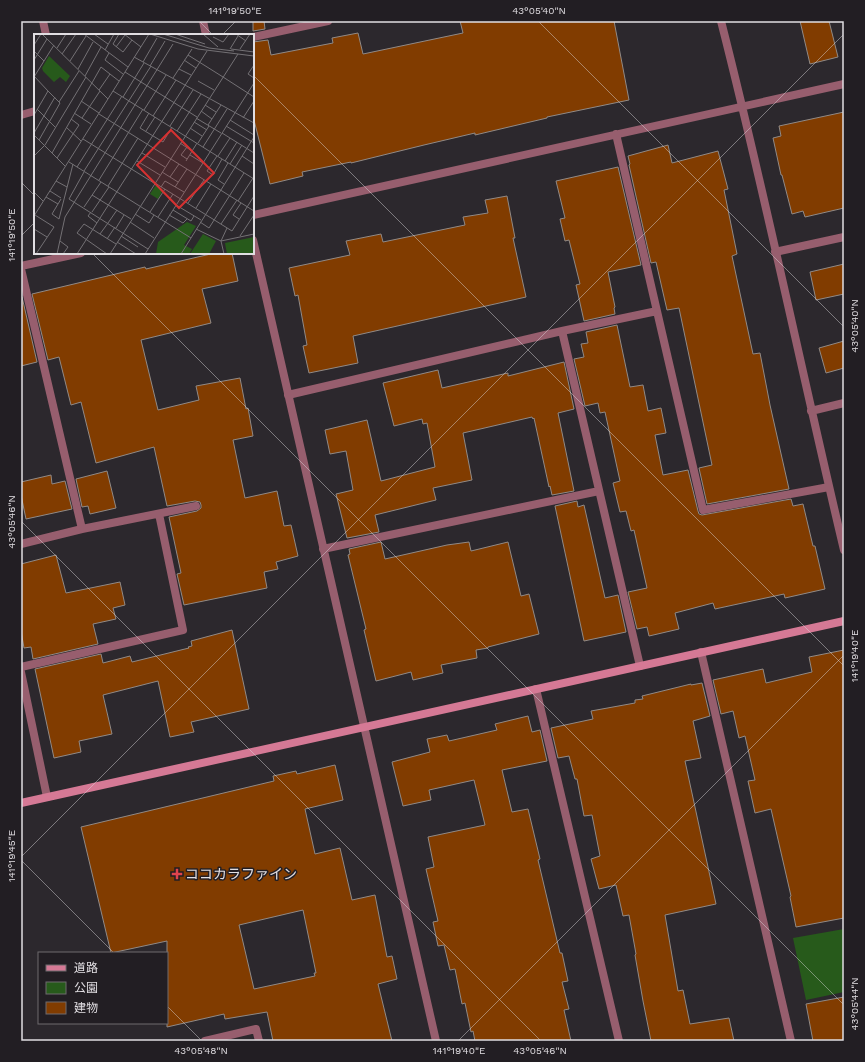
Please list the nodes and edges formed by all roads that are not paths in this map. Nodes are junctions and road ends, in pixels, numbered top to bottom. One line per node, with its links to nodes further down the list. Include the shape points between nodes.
1 (43, 21): 5 (street)
2 (203, 21): 6 (street)
3 (328, 21): 7 (street)
4 (721, 21): 9 (street)
5 (46, 34)
6 (206, 34)
7 (254, 37)
8 (844, 84): 9 (street)
9 (743, 106): 12 (street); 16 (street)
10 (34, 111): 11 (street)
11 (21, 115)
12 (616, 134): 13 (street); 19 (street)
13 (254, 215)
14 (844, 237): 16 (street)
15 (254, 244): 21 (street)
16 (776, 252): 23 (street)
17 (77, 254): 18 (street)
18 (21, 268): 28 (street)
19 (657, 311): 20 (street); 24 (street, via 703,510)
20 (562, 331): 21 (street); 25 (street)
21 (288, 395): 30 (street)
22 (844, 403): 23 (street)
23 (811, 411): 24 (street)
24 (829, 487): 31 (street)
25 (599, 491): 30 (street); 34 (street)
26 (196, 506): 27 (street)
27 (159, 514): 28 (street); 35 (street, via 183,630)
28 (82, 529): 29 (street)
29 (21, 544)
30 (323, 549): 38 (street)
31 (844, 550)
32 (844, 621): 33 (street)
33 (701, 652): 34 (street); 45 (street)
34 (640, 666): 37 (street)
35 (21, 667)
36 (21, 672): 39 (street)
37 (536, 689): 38 (street); 44 (street)
38 (364, 727): 39 (street); 43 (street)
39 (47, 797): 40 (street)
40 (21, 803)
41 (205, 1041): 42 (street, via 256,1029)
42 (259, 1041)
43 (436, 1041)
44 (619, 1041)
45 (790, 1041)

